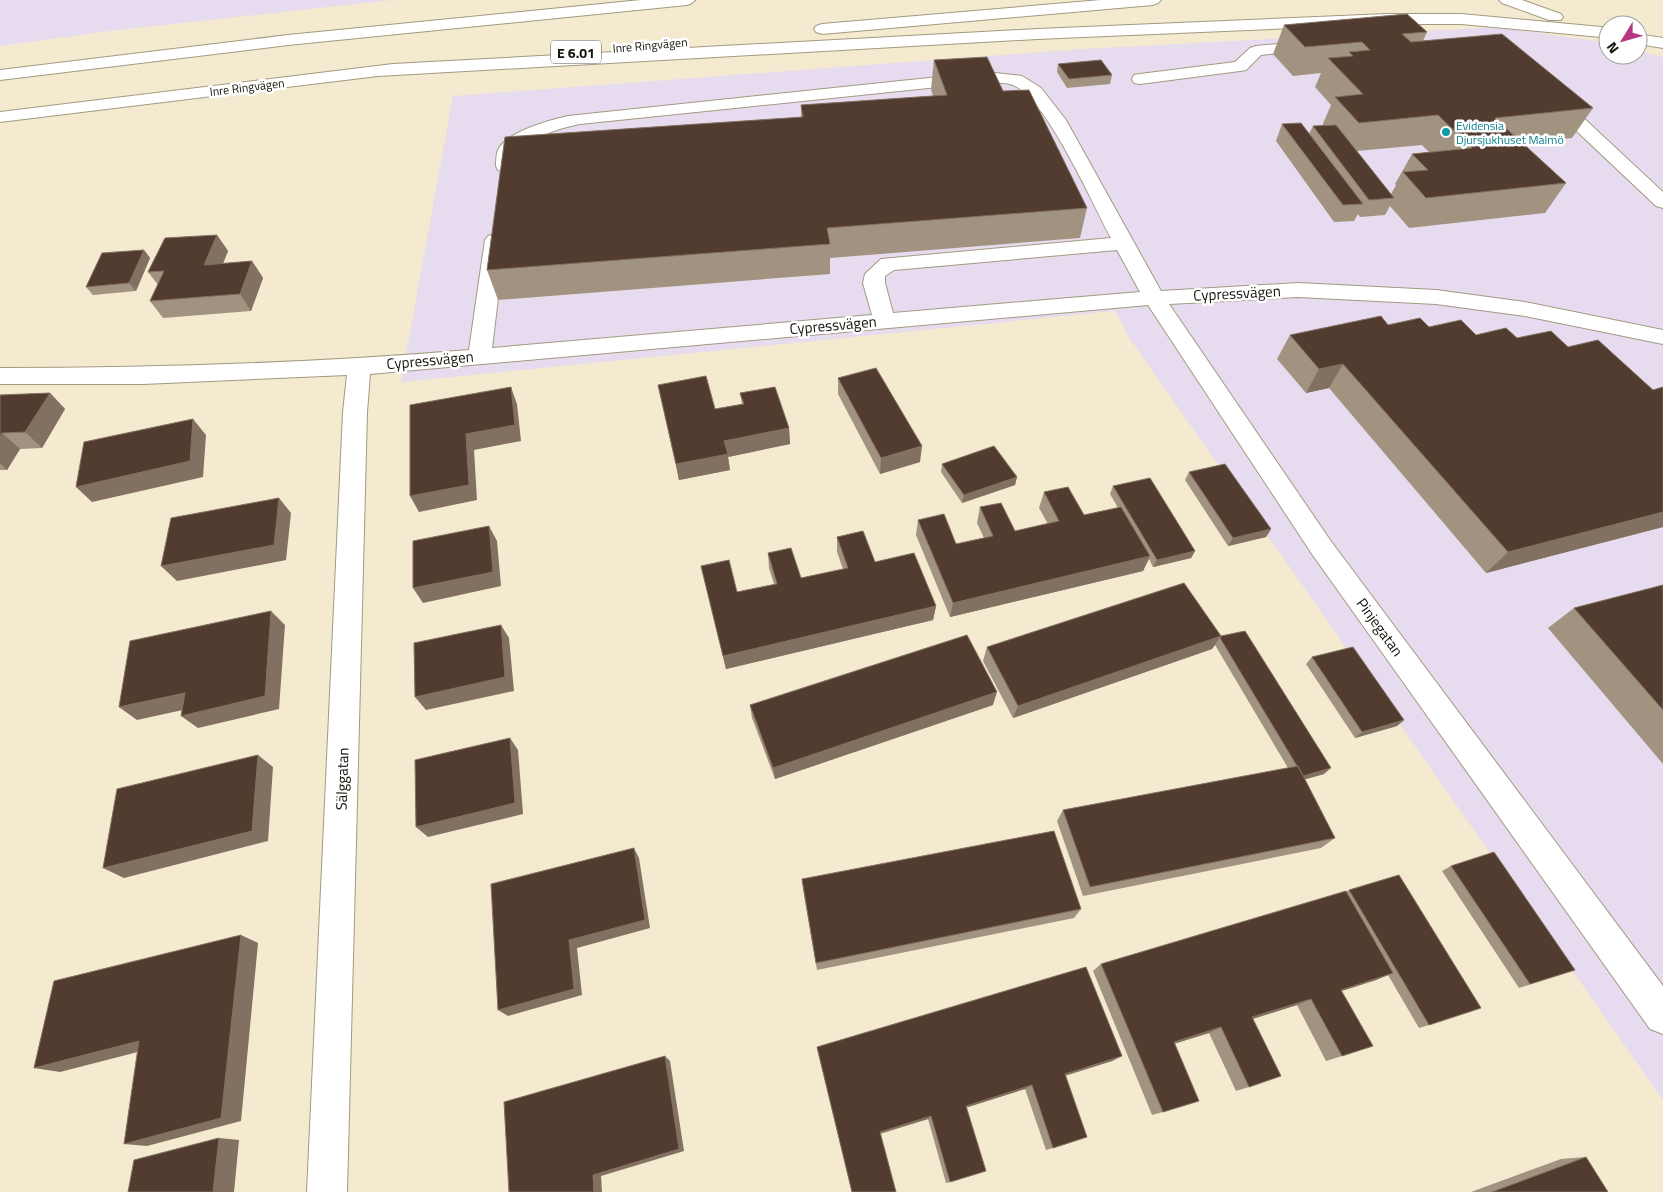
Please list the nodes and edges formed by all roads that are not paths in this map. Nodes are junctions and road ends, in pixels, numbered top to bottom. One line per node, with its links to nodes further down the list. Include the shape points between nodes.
1 (595, 0): 7 (main road)
2 (687, 0): 7 (main road)
3 (1152, 0): 11 (main road, Inre Ringvägen / E 6.01)
4 (1507, 0): 5 (main road)
5 (1598, 30)
6 (1598, 31): 11 (main road, via 1461,18 1386,19 1038,34)
7 (288, 40): 12 (main road)
8 (1648, 41): 9 (main road)
9 (1663, 43)
10 (1331, 44): 13 (main road, via 1256,51 1240,66)
11 (375, 71): 15 (main road, Inre Ringvägen / E 6.01)
12 (0, 74)
13 (1140, 79)
14 (1544, 90): 17 (main road)
15 (0, 117)
16 (503, 180): 19 (main road, Pinjegatan, via 507,152 525,135 548,125 986,77 1016,80 1035,92 1057,120)
17 (1663, 202)
18 (497, 227): 23 (main road)
19 (1123, 243): 20 (main road, Pinjegatan); 21 (main road, via 888,264 875,274 874,283)
20 (1153, 298): 21 (main road, Cypressvägen); 22 (main road, Cypressvägen, via 1298,290 1436,297 1525,309); 26 (main road, Pinjegatan, via 1321,547)
21 (884, 320): 23 (main road, Cypressvägen)
22 (1663, 337)
23 (480, 355): 24 (main road, Cypressvägen)
24 (359, 367): 25 (main road, Cypressvägen, via 143,376); 27 (main road, Sälggatan)
25 (0, 376)
26 (1663, 1016)
27 (327, 1192)

